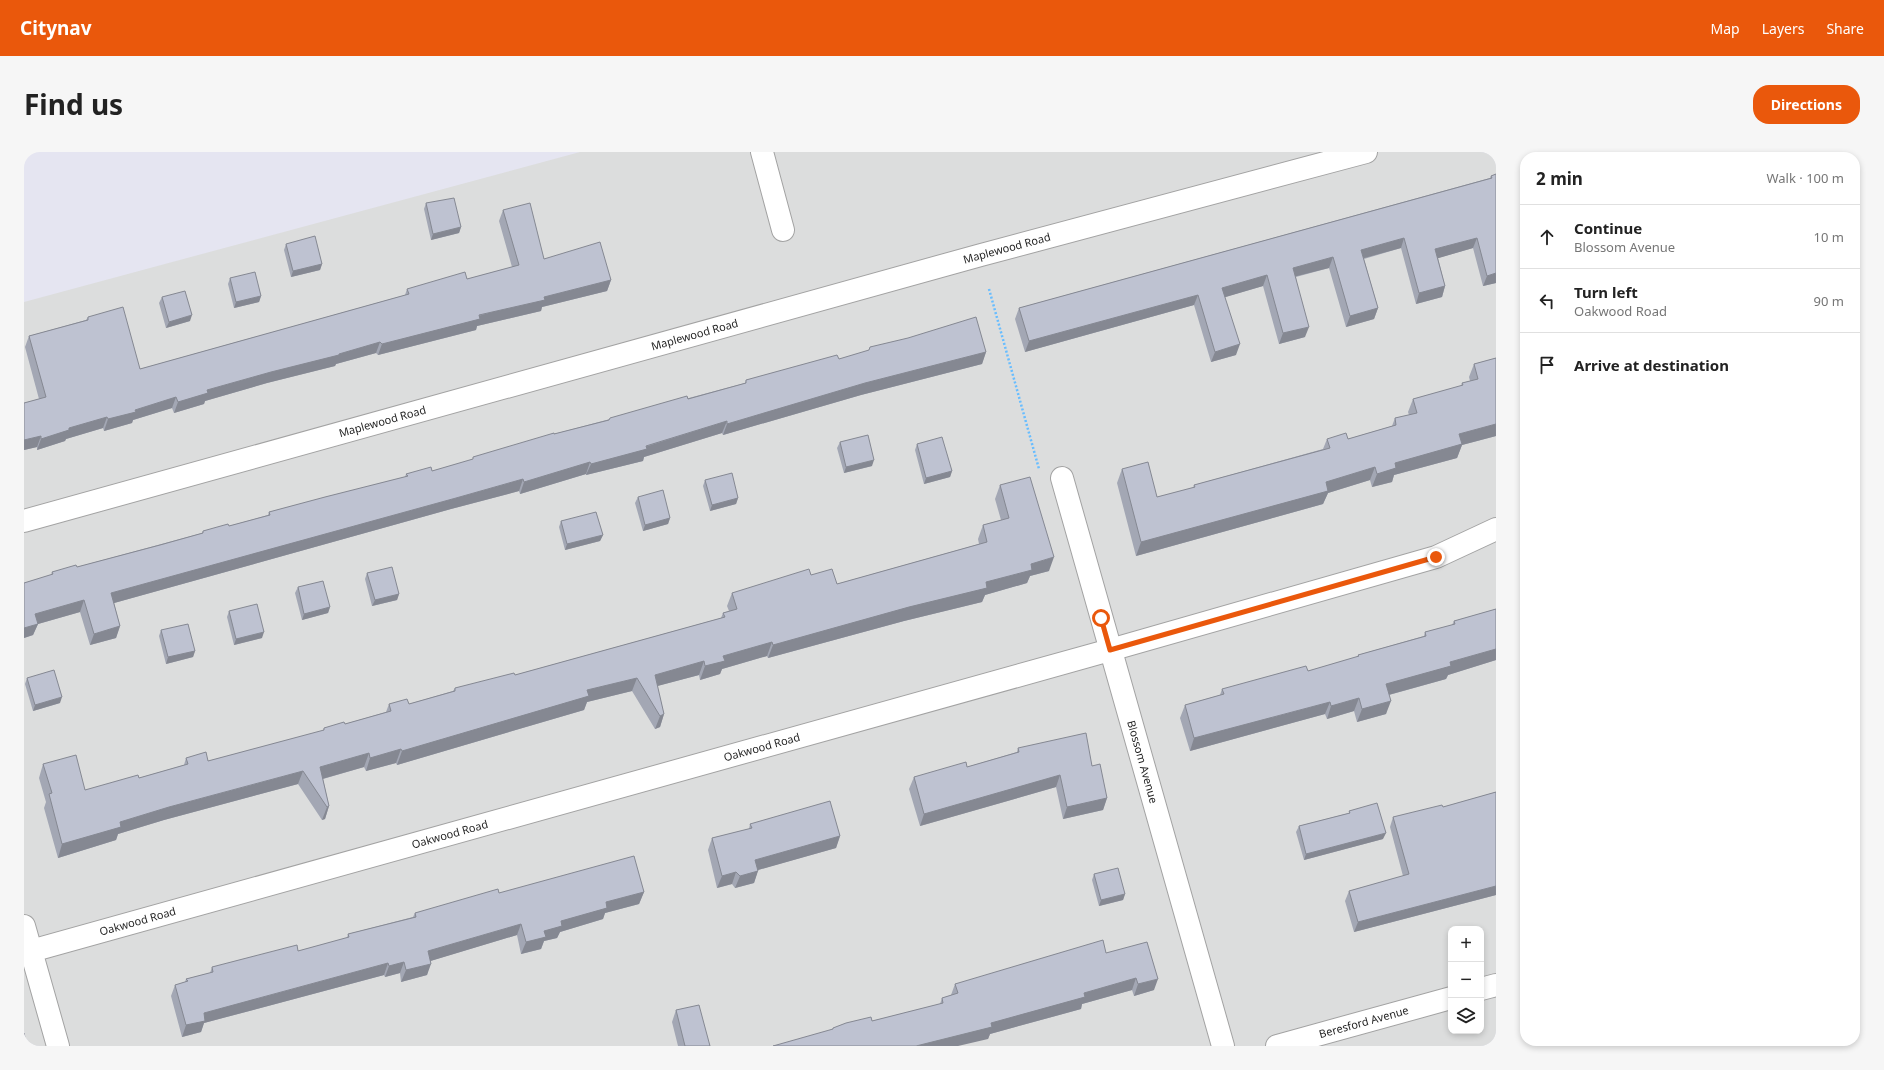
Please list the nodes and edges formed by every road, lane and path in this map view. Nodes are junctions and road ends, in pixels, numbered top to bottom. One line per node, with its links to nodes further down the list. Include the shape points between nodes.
1 (762, 152): 4 (street)
2 (1366, 152): 3 (street, Maplewood Road)
3 (1335, 156): 8 (street, Maplewood Road)
4 (783, 230)
5 (989, 289): 6 (path)
6 (1040, 473)
7 (1062, 478): 10 (street, Blossom Avenue)
8 (24, 521)
9 (1496, 529): 10 (street, Oakwood Road, via 1436,557)
10 (1110, 650): 12 (street, Oakwood Road); 17 (street, Blossom Avenue)
11 (24, 926): 12 (street)
12 (27, 952): 16 (street)
13 (1496, 985): 14 (street)
14 (1484, 988)
15 (1448, 999): 18 (street, Beresford Avenue)
16 (58, 1046)
17 (1223, 1046)
18 (1277, 1046)

